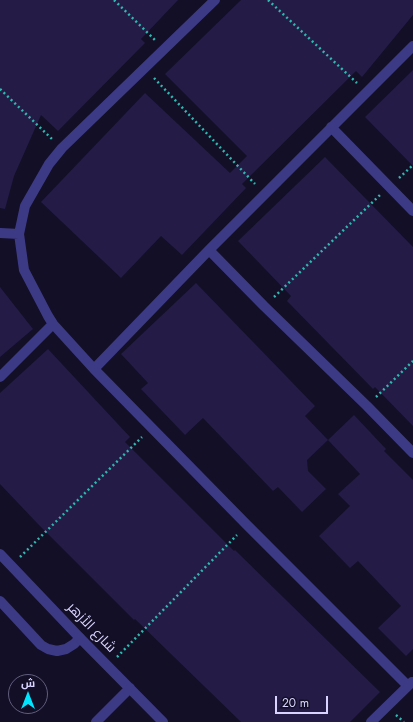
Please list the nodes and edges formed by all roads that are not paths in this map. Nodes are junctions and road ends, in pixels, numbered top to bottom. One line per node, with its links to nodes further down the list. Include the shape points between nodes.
1 (215, 0): 6 (street, via 62,148 49,164 25,206)
2 (413, 46): 3 (street)
3 (331, 127): 4 (street); 7 (street)
4 (413, 211)
5 (0, 233): 6 (street)
6 (19, 234): 8 (street, via 24,270)
7 (210, 250): 9 (street); 11 (street)
8 (53, 324): 9 (street); 10 (street)
9 (94, 368): 15 (street, via 247,525)
10 (0, 377)
11 (413, 453)
12 (0, 554): 14 (street, شارع الأزهر)
13 (0, 601): 14 (street, via 40,645 48,649 66,649)
14 (80, 638): 16 (street, شارع الأزهر)
15 (411, 683): 19 (street)
16 (130, 688): 17 (street); 18 (street, شارع الأزهر)
17 (96, 722)
18 (163, 722)
19 (371, 722)

